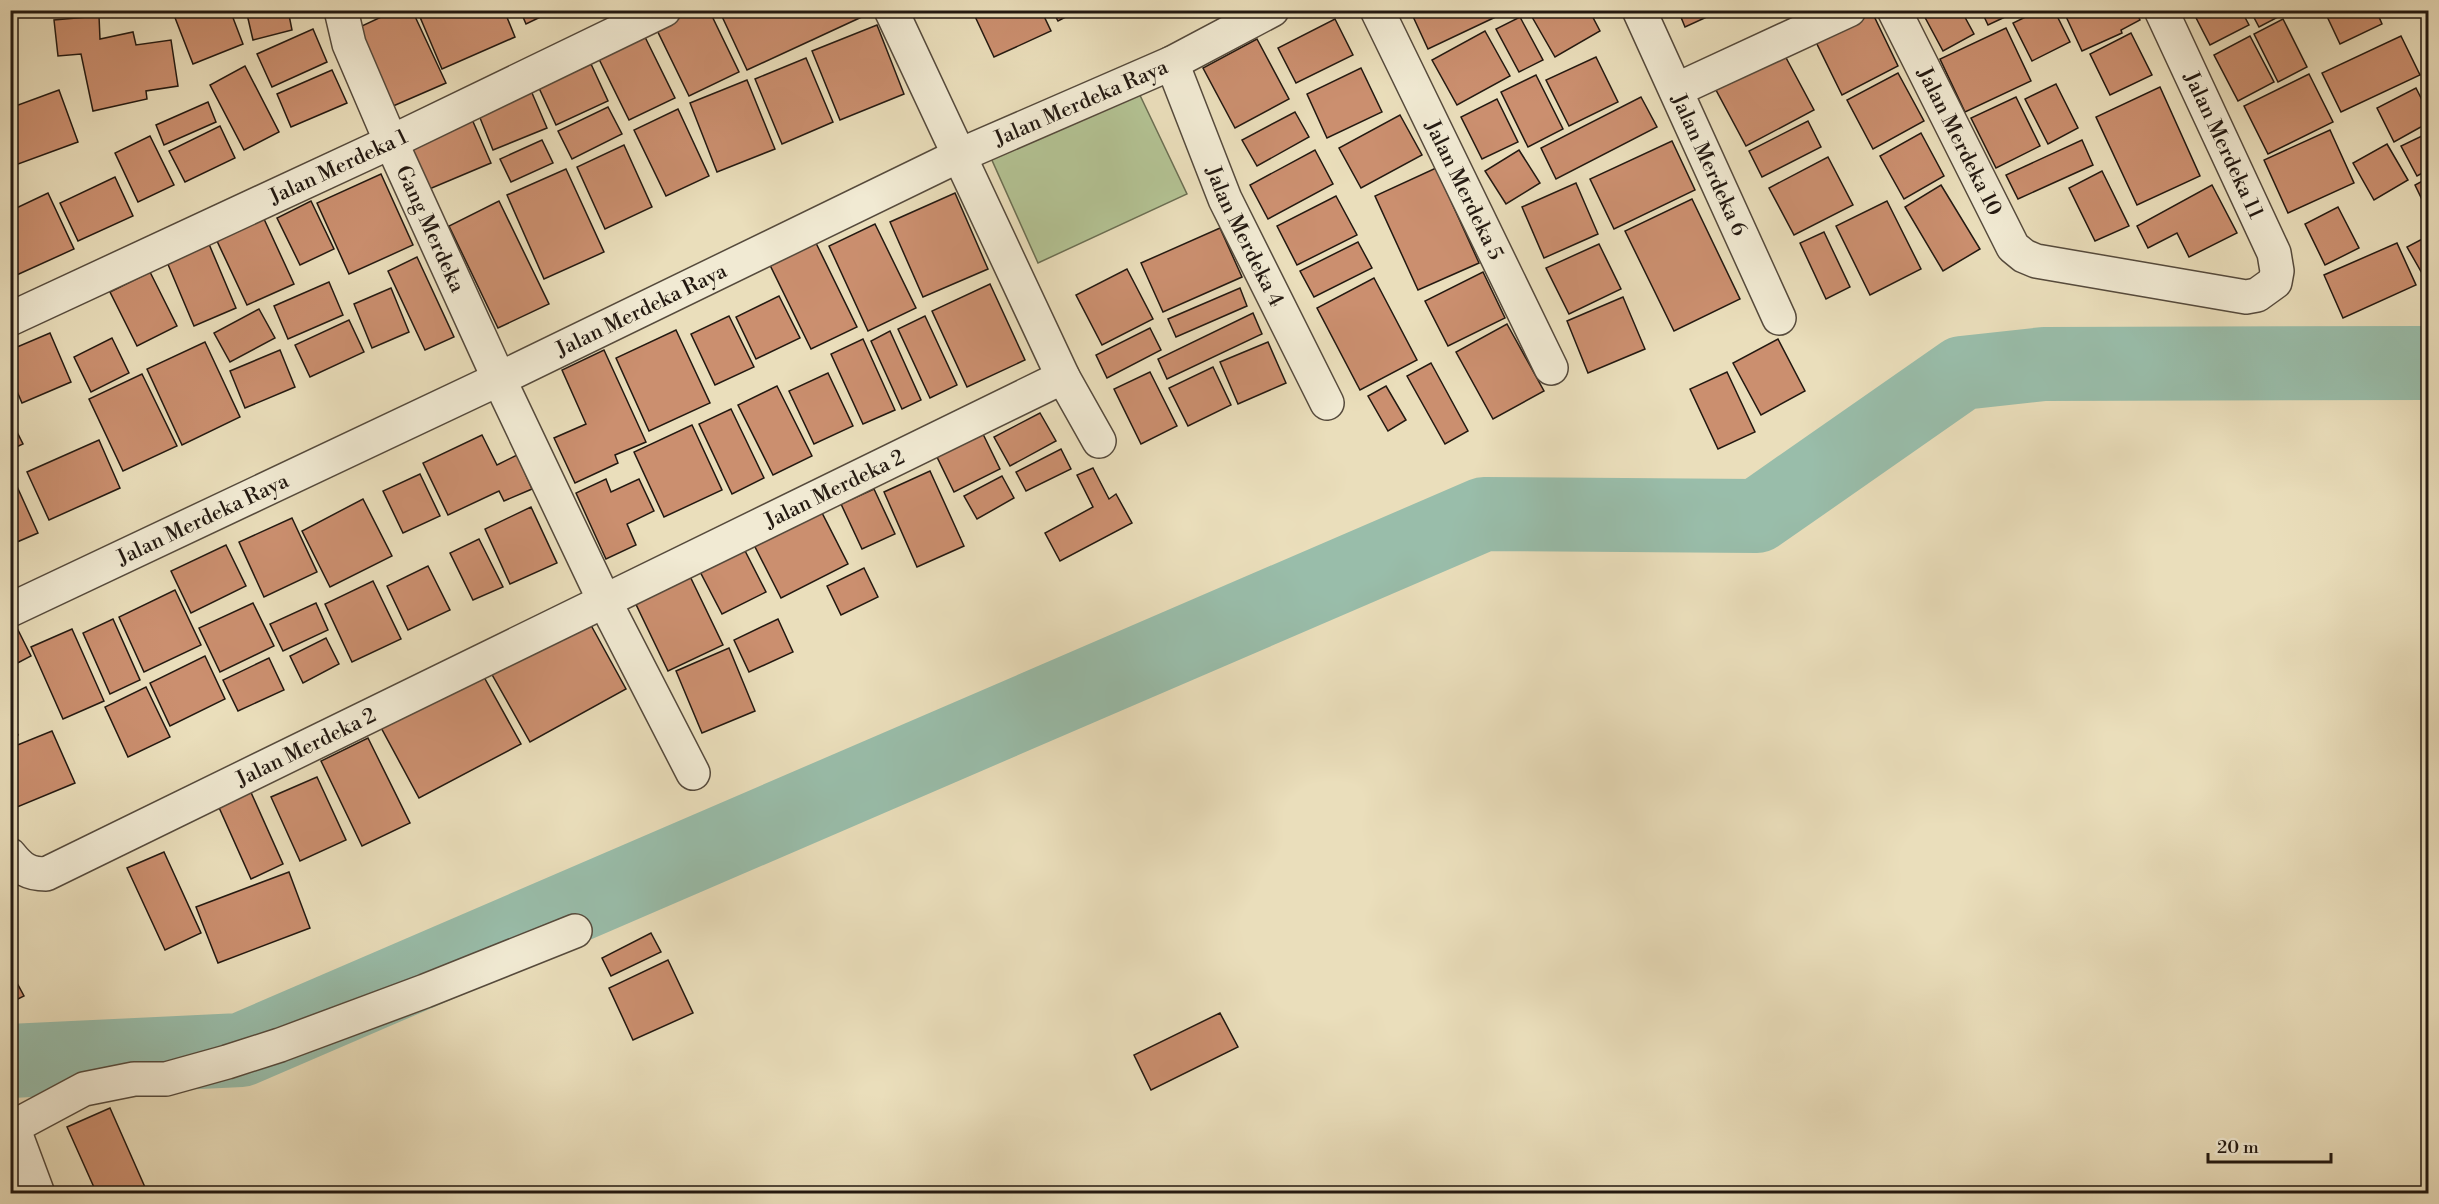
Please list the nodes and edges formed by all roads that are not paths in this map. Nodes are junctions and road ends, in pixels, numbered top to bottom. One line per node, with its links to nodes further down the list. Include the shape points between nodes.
1 (341, 10): 12 (street, Gang Merdeka, via 349,44)
2 (664, 10): 12 (street, Jalan Merdeka 1)
3 (891, 10): 13 (street)
4 (1272, 10): 10 (street, Jalan Merdeka Raya)
5 (1377, 10): 17 (street, Jalan Merdeka 5)
6 (1639, 10): 11 (street, Jalan Merdeka 6)
7 (1849, 10): 11 (street)
8 (1894, 10): 14 (street, Jalan Merdeka 10, via 2013,246 2024,256 2246,297 2257,295)
9 (2162, 10): 14 (street, Jalan Merdeka 11, via 2274,253)
10 (1172, 63): 13 (street, Jalan Merdeka Raya); 20 (street, Jalan Merdeka 4, via 1225,199)
11 (1676, 90): 15 (street, Jalan Merdeka 6)
12 (391, 142): 16 (street, Jalan Merdeka 1); 19 (street, Gang Merdeka)
13 (958, 156): 18 (street); 19 (street, Jalan Merdeka Raya)
14 (2275, 282)
15 (1779, 318)
16 (10, 319)
17 (1551, 368)
18 (1063, 377): 21 (street); 22 (street, Jalan Merdeka 2)
19 (499, 379): 22 (street); 23 (street, Jalan Merdeka Raya)
20 (1327, 403)
21 (1099, 441)
22 (604, 600): 24 (street); 25 (street, Jalan Merdeka 2, via 46,874 33,874)
23 (10, 610)
24 (693, 773)
25 (10, 855)
26 (575, 932): 27 (street, via 227,1062 166,1079 134,1079 84,1089)
27 (12, 1128): 28 (street)
28 (38, 1194)

